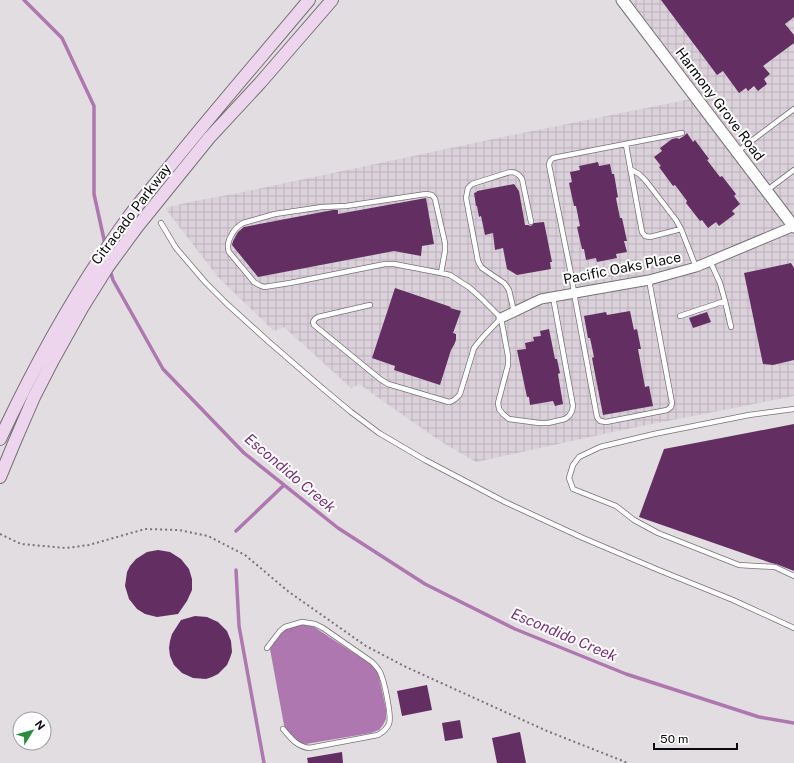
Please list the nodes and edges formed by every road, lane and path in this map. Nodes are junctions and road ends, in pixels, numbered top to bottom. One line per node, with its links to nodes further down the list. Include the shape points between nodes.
1 (309, 0): 28 (main road, Citracado Parkway, via 128,218 98,260 45,348)
2 (332, 0): 29 (main road, Citracado Parkway, via 209,138 107,268 34,397)
3 (622, 0): 7 (street, Harmony Grove Road)
4 (794, 109): 7 (lane)
5 (682, 133): 6 (lane)
6 (626, 144): 8 (lane); 19 (lane, via 553,158 550,161)
7 (737, 152): 10 (street, Harmony Grove Road)
8 (630, 169): 14 (lane, via 646,181); 14 (lane, via 642,232 645,236)
9 (794, 170): 10 (lane)
10 (766, 190): 13 (street, Harmony Grove Road)
11 (531, 222): 23 (lane, via 522,179 515,172 472,184 468,188 466,198 480,265 507,287)
12 (161, 223): 31 (lane, via 176,248 226,303 321,387 380,433 505,502)
13 (794, 227): 15 (street, Pacific Oaks Place)
14 (680, 229): 16 (lane)
15 (710, 261): 16 (street, Pacific Oaks Place); 21 (lane)
16 (696, 267): 18 (street, Pacific Oaks Place)
17 (441, 273): 17 (lane, via 444,243 435,199 432,195 426,194 275,214 243,223 227,248 254,282 264,287 385,264); 25 (lane, via 470,288)
18 (648, 280): 19 (street, Pacific Oaks Place); 19 (lane, via 672,404 667,410 606,422 600,421 597,417)
19 (574, 293): 20 (street, Pacific Oaks Place)
20 (552, 296): 23 (street, Pacific Oaks Place); 25 (lane, via 573,406 565,419 539,423 509,419 499,409 498,403 508,365)
21 (725, 301): 24 (lane); 26 (lane)
22 (370, 305): 25 (lane, via 318,317 313,322 388,384 449,402 460,394 474,348)
23 (514, 312): 25 (street, Pacific Oaks Place)
24 (680, 316)
25 (501, 318)
26 (730, 327)
27 (794, 409): 30 (lane, via 654,434 600,447 579,458 569,478 573,489 616,506 634,520 658,532 740,565 775,567)
28 (0, 439)
29 (0, 477)
30 (794, 576)
31 (794, 628)
32 (267, 648): 33 (lane, via 285,627 302,622 319,626 376,666 382,676 390,712 389,724 385,731 378,735 309,748 294,742)
33 (283, 729)

